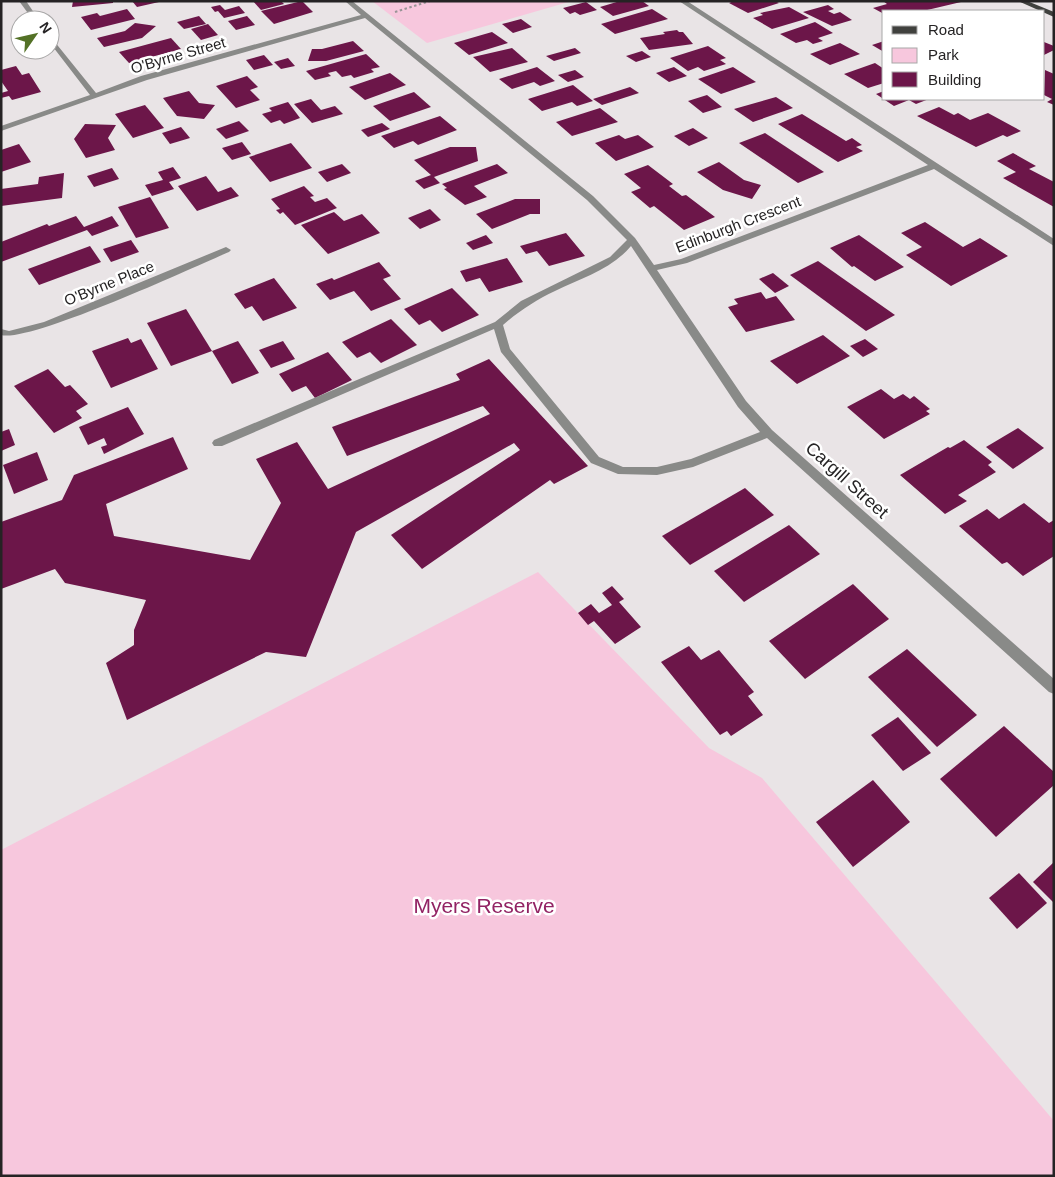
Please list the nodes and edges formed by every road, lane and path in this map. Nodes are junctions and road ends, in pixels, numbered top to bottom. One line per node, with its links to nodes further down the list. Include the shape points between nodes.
1 (348, 1): 7 (street)
2 (430, 1): 6 (path)
3 (682, 1): 11 (street)
4 (1022, 1): 5 (main road)
5 (1043, 10)
6 (394, 13)
7 (366, 16): 9 (street, O'Byrne Street); 12 (street, via 590,198)
8 (60, 51): 9 (street)
9 (94, 95): 10 (street, O'Byrne Street)
10 (1, 129)
11 (933, 166): 13 (street); 15 (street, Edinburgh Crescent, via 684,261)
12 (632, 240): 15 (street); 16 (street, via 615,259 531,298)
13 (1054, 243)
14 (226, 250): 17 (street, O'Byrne Place, via 38,328 10,334)
15 (651, 269): 18 (street, Cargill Street, via 742,404)
16 (498, 324): 18 (street, via 505,350 595,460 622,471 657,471 693,463); 19 (street)
17 (1, 332)
18 (768, 433): 20 (street, Cargill Street)
19 (218, 443)
20 (1054, 688)

